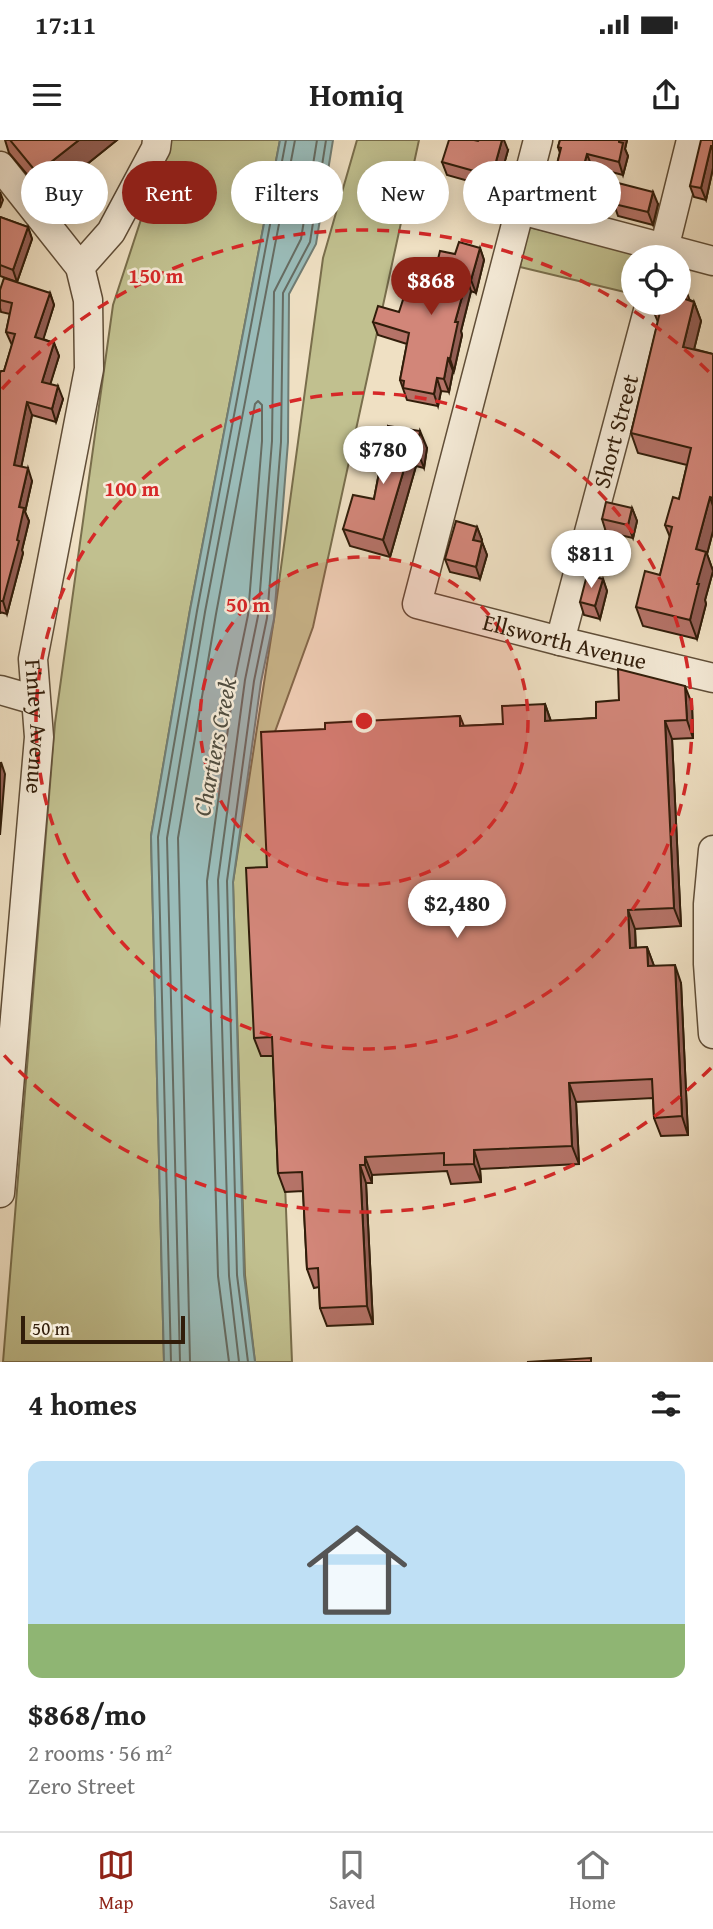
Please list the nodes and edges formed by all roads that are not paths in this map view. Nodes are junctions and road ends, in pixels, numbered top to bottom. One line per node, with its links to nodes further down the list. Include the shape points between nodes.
1 (156, 140): 12 (street, via 156,148 111,232)
2 (538, 140): 4 (street)
3 (691, 140): 9 (street)
4 (533, 161)
5 (0, 166): 12 (street, Finley Avenue)
6 (517, 224): 14 (street, Ellsworth Avenue, via 417,604)
7 (567, 224): 8 (street)
8 (637, 245)
9 (665, 245)
10 (691, 257): 11 (street)
11 (713, 261)
12 (80, 267): 17 (street, Finley Avenue, via 88,300 89,369 33,659)
13 (647, 315): 14 (street, Short Street)
14 (560, 641): 15 (street, Ellsworth Avenue)
15 (713, 678)
16 (0, 690): 17 (street)
17 (36, 700): 20 (street, Finley Avenue, via 39,737)
18 (713, 850): 19 (street, via 708,905)
19 (713, 1034)
20 (0, 1193)

